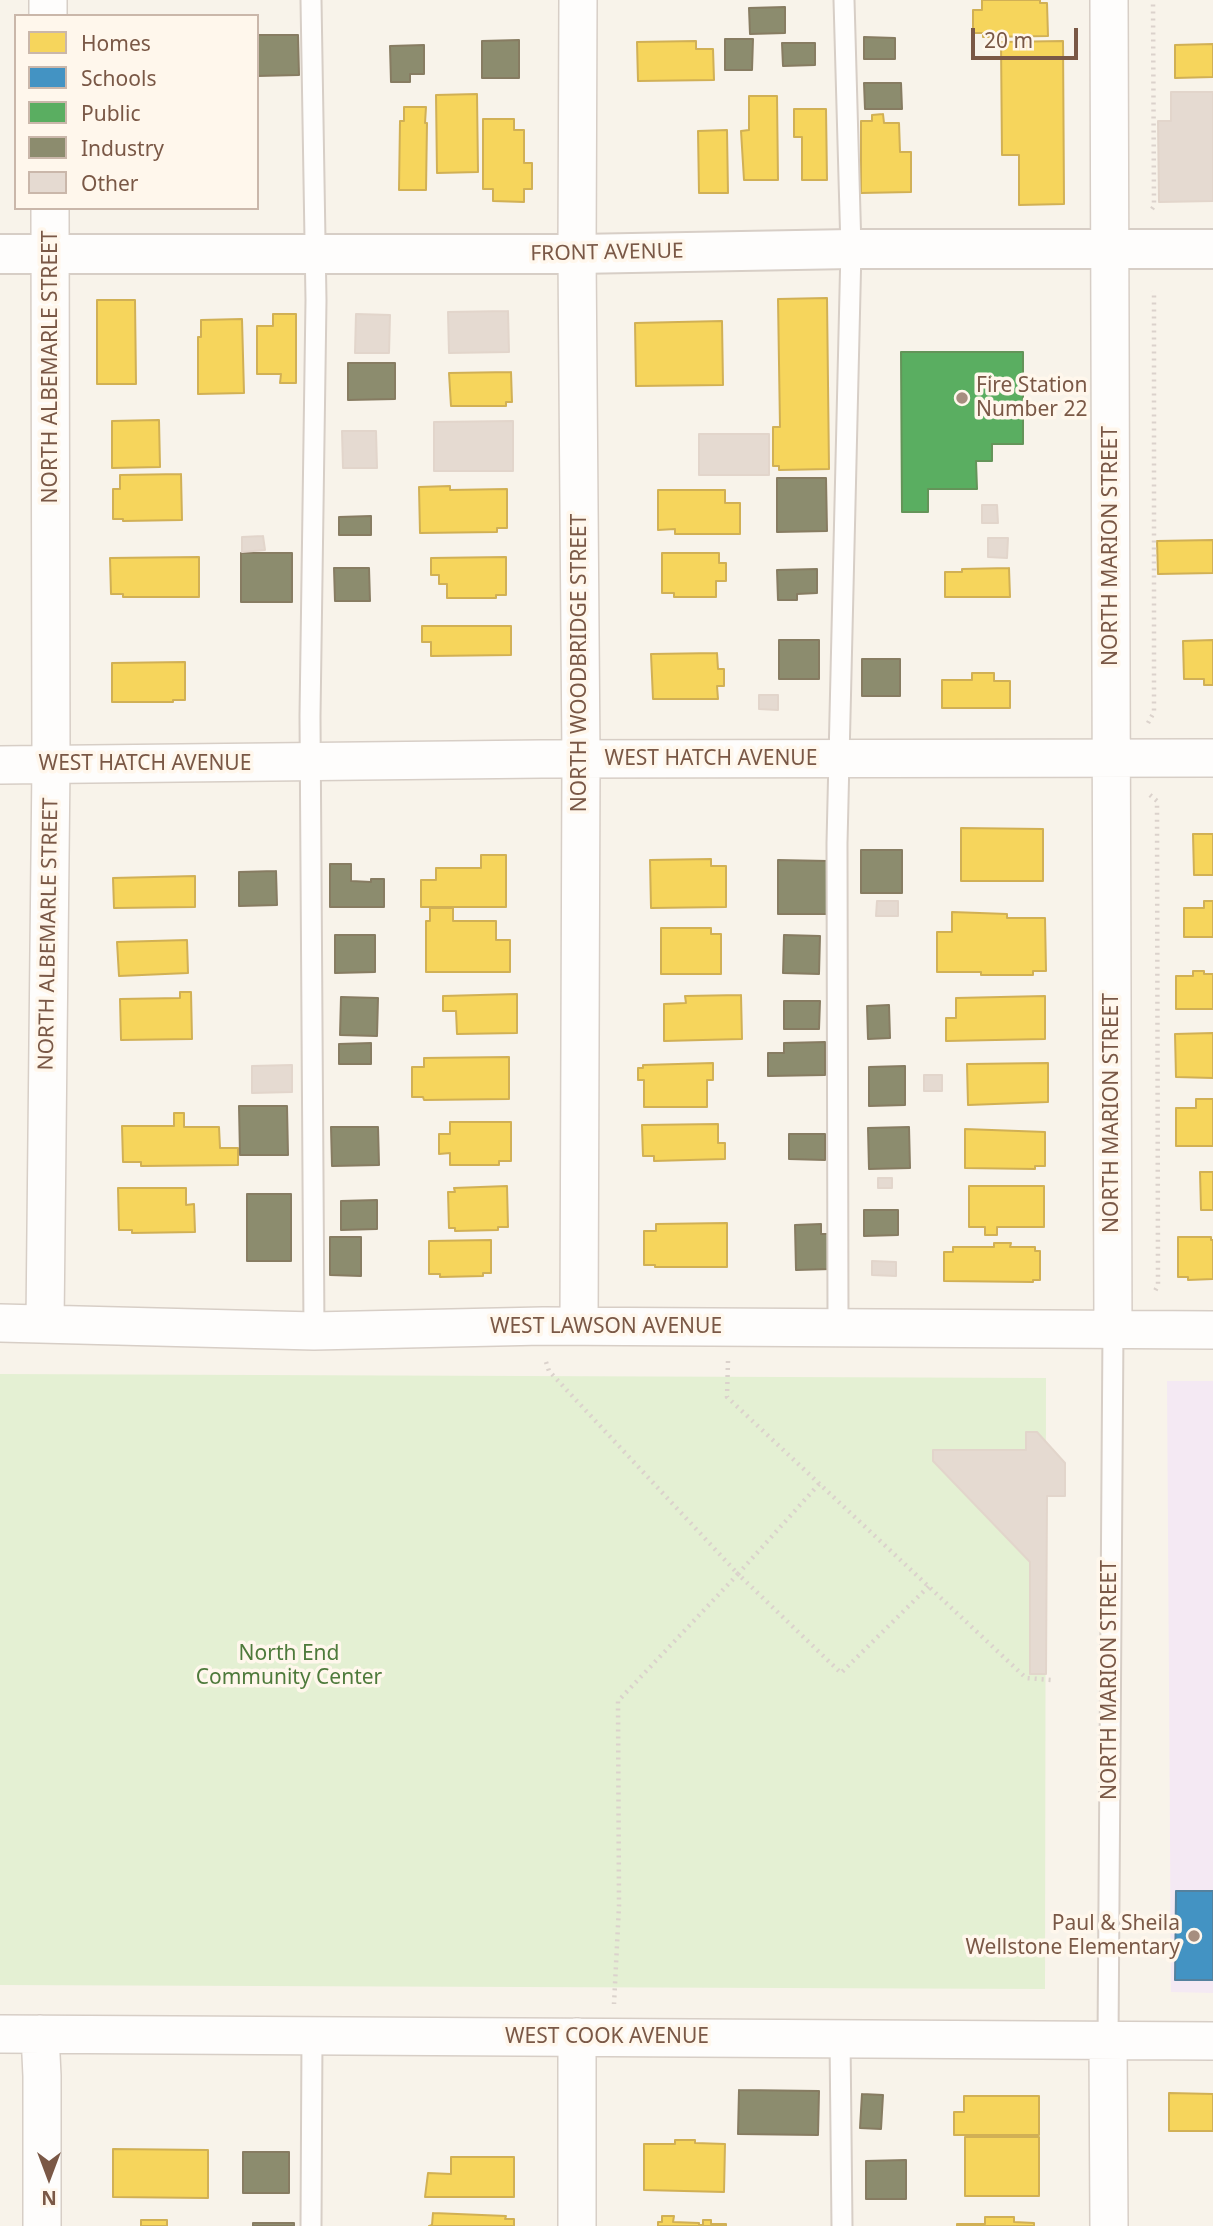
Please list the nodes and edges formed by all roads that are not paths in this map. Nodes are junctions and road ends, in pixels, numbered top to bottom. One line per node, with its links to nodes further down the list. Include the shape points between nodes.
1 (311, 0): 11 (lane)
2 (578, 0): 12 (street, NORTH WOODBRIDGE STREET)
3 (844, 0): 6 (lane)
4 (1109, 0): 7 (street, NORTH MARION STREET)
5 (50, 210): 10 (street, NORTH ALBEMARLE STREET)
6 (851, 249): 7 (street, FRONT AVENUE); 12 (street, FRONT AVENUE); 16 (lane)
7 (1111, 249): 8 (street, FRONT AVENUE); 13 (street, NORTH MARION STREET)
8 (1213, 249)
9 (0, 254): 10 (street, FRONT AVENUE)
10 (51, 254): 11 (street, FRONT AVENUE); 18 (street, NORTH ALBEMARLE STREET)
11 (314, 254): 12 (street, FRONT AVENUE); 17 (lane)
12 (577, 254): 15 (street, NORTH WOODBRIDGE STREET)
13 (1110, 758): 14 (street, WEST HATCH AVENUE); 16 (street, WEST HATCH AVENUE); 24 (street, NORTH MARION STREET)
14 (1213, 758)
15 (581, 759): 16 (street, WEST HATCH AVENUE); 17 (street, WEST HATCH AVENUE); 22 (street, NORTH WOODBRIDGE STREET)
16 (839, 760): 23 (lane)
17 (311, 762): 18 (street, WEST HATCH AVENUE); 26 (lane)
18 (51, 764): 19 (street, WEST HATCH AVENUE); 21 (street, NORTH ALBEMARLE STREET)
19 (0, 765)
20 (0, 1323): 21 (street, WEST LAWSON AVENUE)
21 (45, 1323): 26 (street, WEST LAWSON AVENUE)
22 (579, 1326): 23 (street, WEST LAWSON AVENUE); 26 (street, WEST LAWSON AVENUE)
23 (838, 1328): 24 (street, WEST LAWSON AVENUE)
24 (1112, 1329): 25 (street, WEST LAWSON AVENUE); 32 (lane, NORTH MARION STREET)
25 (1213, 1330)
26 (314, 1331)
27 (0, 2034): 28 (street, WEST COOK AVENUE)
28 (40, 2034): 29 (street, WEST COOK AVENUE); 34 (street)
29 (312, 2036): 30 (street, WEST COOK AVENUE); 35 (lane)
30 (577, 2037): 31 (street, WEST COOK AVENUE); 36 (street)
31 (840, 2038): 32 (street, WEST COOK AVENUE); 37 (lane)
32 (1108, 2040): 33 (street, WEST COOK AVENUE); 38 (street, NORTH MARION STREET)
33 (1213, 2041)
34 (42, 2226)
35 (312, 2226)
36 (577, 2226)
37 (842, 2226)
38 (1109, 2226)

